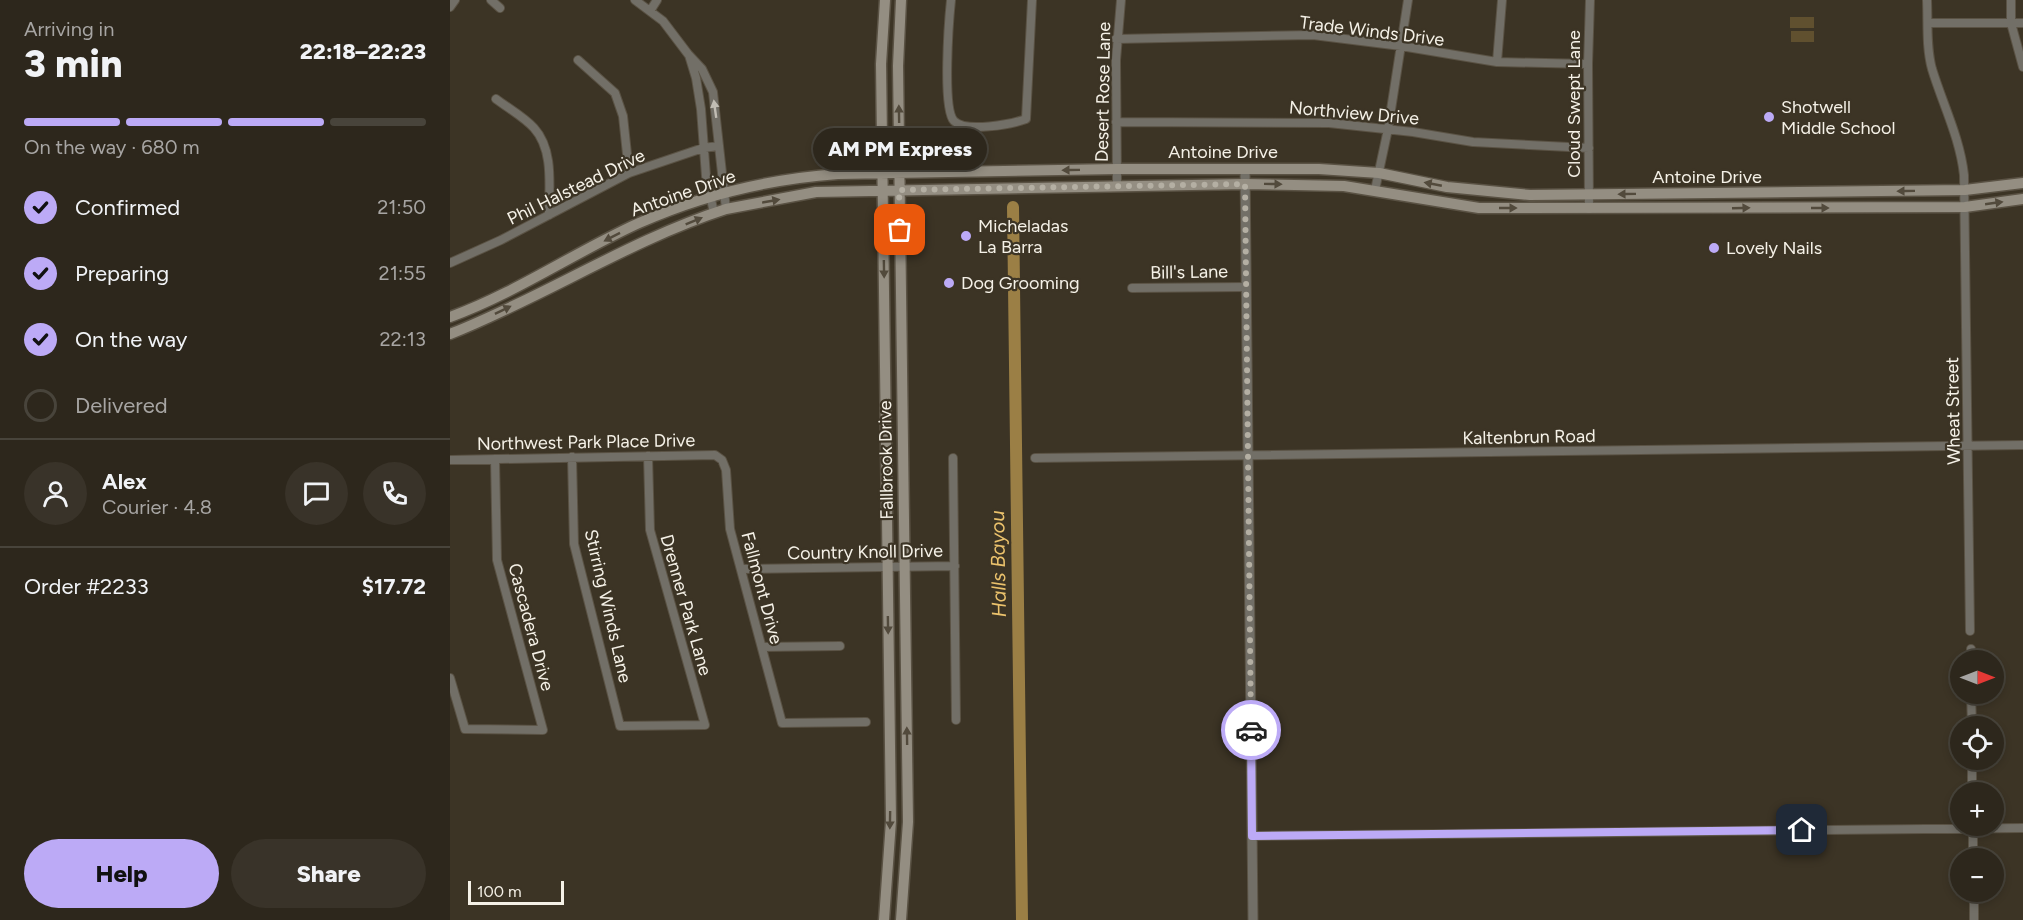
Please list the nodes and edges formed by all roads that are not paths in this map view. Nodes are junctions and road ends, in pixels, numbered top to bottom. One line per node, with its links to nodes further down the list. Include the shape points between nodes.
1 (455, 0): 15 (street)
2 (491, 0): 16 (street)
3 (635, 0): 17 (street)
4 (657, 0): 17 (street)
5 (885, 0): 36 (main road, Fallbrook Drive, via 881,64)
6 (902, 0): 37 (main road, Fallbrook Drive, one-way to 6)
7 (951, 0): 8 (street, via 951,118 963,126 1006,125 1026,119)
8 (1032, 0)
9 (1121, 0): 21 (street, Desert Rose Lane)
10 (1408, 0): 22 (street)
11 (1502, 0): 25 (street)
12 (1590, 0): 26 (street, Cloud Swept Lane)
13 (1927, 0): 18 (street, Wheat Street)
14 (2011, 0): 19 (street)
15 (450, 7)
16 (500, 8)
17 (650, 11): 23 (street, via 663,21)
18 (1928, 23): 19 (street); 46 (street, Wheat Street, via 1932,67 1962,156)
19 (2011, 23): 20 (street); 27 (street)
20 (2023, 23)
21 (1116, 39): 22 (street, Trade Winds Drive, via 1313,35); 29 (street, Desert Rose Lane)
22 (1401, 46): 25 (street, Trade Winds Drive); 30 (street)
23 (688, 54): 31 (street, one-way to 23, via 713,92 702,69); 32 (street, via 701,108)
24 (578, 60): 39 (street, via 615,93 623,116)
25 (1497, 62): 26 (street, Trade Winds Drive)
26 (1588, 64): 33 (street, Cloud Swept Lane)
27 (2023, 67)
28 (496, 99): 57 (street, via 533,127 544,144 549,167)
29 (1116, 122): 30 (street, Northview Drive, via 1329,123); 34 (street, Desert Rose Lane)
30 (1388, 129): 33 (street, Northview Drive, via 1510,146); 38 (street)
31 (718, 146): 32 (street, Phil Halstead Drive); 47 (street)
32 (703, 148): 39 (street, Phil Halstead Drive); 50 (street)
33 (1589, 148): 49 (street, Cloud Swept Lane)
34 (1117, 169): 35 (main road, Antoine Drive); 37 (main road, Antoine Drive, one-way to 37); 42 (street, Desert Rose Lane)
35 (1245, 169): 38 (main road, Antoine Drive); 41 (street)
36 (884, 173): 37 (main road, Antoine Drive); 43 (main road, Fallbrook Drive); 47 (main road, Antoine Drive, via 807,176)
37 (899, 173): 44 (main road, Fallbrook Drive)
38 (1379, 173): 45 (street); 49 (main road, Antoine Drive, one-way to 38, via 1489,192)
39 (628, 174): 57 (street, Phil Halstead Drive)
40 (2023, 183): 46 (main road, Antoine Drive)
41 (1245, 184): 42 (main road, Antoine Drive); 45 (main road, Antoine Drive, one-way to 45); 61 (street)
42 (1117, 185): 44 (main road, Antoine Drive)
43 (884, 190): 44 (main road, Antoine Drive); 54 (main road, Antoine Drive, one-way to 43, via 816,192); 65 (main road, Fallbrook Drive, one-way to 65)
44 (899, 190): 66 (main road, Fallbrook Drive)
45 (1375, 190): 55 (main road, Antoine Drive, one-way to 55, via 1479,208)
46 (1965, 190): 48 (main road, Antoine Drive, one-way to 48); 52 (street, Wheat Street)
47 (724, 192): 50 (main road, Antoine Drive); 54 (street)
48 (1761, 193): 49 (main road, Antoine Drive, one-way to 49); 53 (main road)
49 (1588, 194): 55 (street, Cloud Swept Lane)
50 (710, 197): 56 (street); 58 (main road, Antoine Drive, one-way to 58, via 639,223)
51 (2023, 199): 52 (main road, Antoine Drive, one-way to 51)
52 (1965, 207): 53 (main road, Antoine Drive, one-way to 52); 68 (street, Wheat Street)
53 (1761, 208): 55 (main road, Antoine Drive, one-way to 53)
54 (726, 209): 56 (main road, Antoine Drive)
55 (1589, 209)
56 (714, 213): 60 (main road, Antoine Drive, one-way to 56)
57 (549, 214): 59 (street, Phil Halstead Drive)
58 (573, 257): 60 (main road); 63 (main road, Antoine Drive)
59 (450, 263)
60 (580, 272): 64 (main road, Antoine Drive, one-way to 60)
61 (1246, 287): 62 (street, Bill's Lane); 70 (street)
62 (1132, 288)
63 (450, 317)
64 (450, 334)
65 (885, 358): 66 (main road); 77 (main road, Fallbrook Drive)
66 (902, 358): 78 (main road, Fallbrook Drive)
67 (2023, 445): 68 (street, Kaltenbrun Road)
68 (1968, 446): 70 (street, Kaltenbrun Road); 81 (street, Wheat Street)
69 (648, 456): 71 (street, Northwest Park Place Drive); 76 (street, Northwest Park Place Drive, via 703,454); 87 (street, Drenner Park Lane, via 650,530 705,725)
70 (1247, 456): 73 (street, Kaltenbrun Road); 91 (street)
71 (572, 457): 75 (street, Northwest Park Place Drive); 87 (street, Stirring Winds Lane, via 574,544)
72 (953, 458): 79 (street, Country Knoll Drive)
73 (1035, 458)
74 (450, 459): 75 (street, Northwest Park Place Drive)
75 (495, 459): 84 (street, Cascadera Drive, via 496,560 543,730 465,729)
76 (722, 460): 80 (street, Fallmont Drive, via 730,529)
77 (887, 566): 78 (street, Country Knoll Drive); 80 (street, Country Knoll Drive); 93 (main road, Fallbrook Drive, one-way to 93, via 891,821)
78 (904, 566): 79 (street, Country Knoll Drive); 94 (main road, Fallbrook Drive, one-way to 78, via 908,822)
79 (955, 566): 85 (street, Country Knoll Drive)
80 (741, 569): 83 (street, Fallmont Drive)
81 (1970, 631)
82 (840, 646): 83 (street)
83 (762, 647): 86 (street, Fallmont Drive, via 782,723)
84 (450, 678)
85 (956, 720)
86 (866, 722)
87 (620, 726)
88 (1950, 827): 91 (street)
89 (2004, 828): 90 (street)
90 (2023, 828)
91 (1252, 836): 95 (street)
92 (1974, 902): 96 (street)
93 (884, 920)
94 (901, 920)
95 (1253, 920)
96 (1974, 920)

